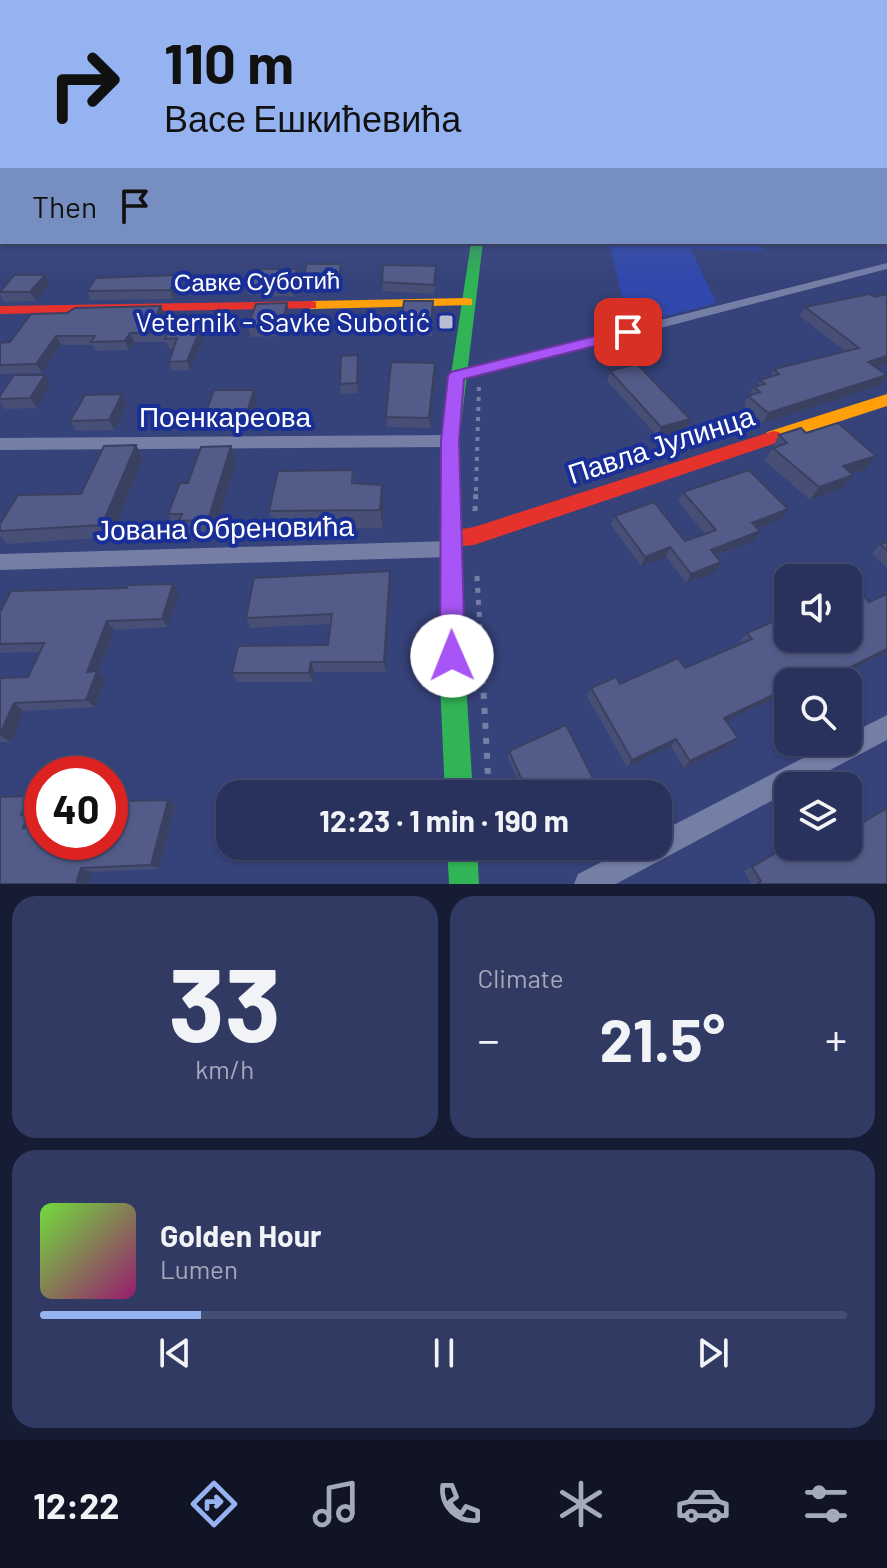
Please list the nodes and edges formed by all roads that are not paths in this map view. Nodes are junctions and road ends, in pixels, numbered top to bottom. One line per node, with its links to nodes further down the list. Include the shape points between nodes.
1 (477, 244): 3 (street)
2 (887, 266): 5 (street)
3 (467, 302): 4 (street, Савке Суботић); 5 (street)
4 (0, 310)
5 (457, 376): 7 (street)
6 (887, 400): 9 (street, Павла Јулинца)
7 (450, 441): 8 (street, Поенкареова); 9 (street)
8 (0, 444)
9 (451, 544): 10 (street, Јована Обреновића); 12 (street)
10 (0, 562)
11 (887, 727): 15 (street)
12 (458, 780)
13 (463, 860): 14 (street)
14 (464, 884)
15 (588, 884)

